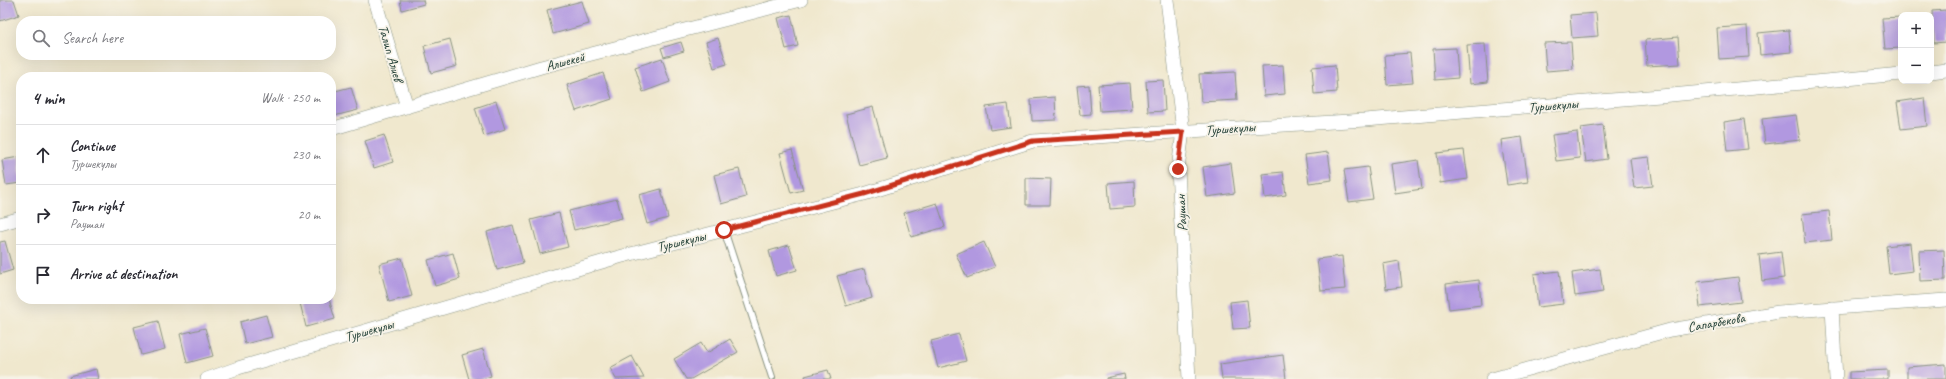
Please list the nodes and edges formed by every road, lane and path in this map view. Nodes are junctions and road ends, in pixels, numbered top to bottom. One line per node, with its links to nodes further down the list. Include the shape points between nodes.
1 (375, 0): 7 (street, Талип Алиев)
2 (800, 0): 7 (street, Алшекей, via 541,67)
3 (1167, 0): 9 (street, Раушан)
4 (1946, 70): 5 (street)
5 (1934, 72)
6 (1898, 74): 9 (street, Туршекулы, via 1365,120)
7 (407, 107): 8 (street, Алшекей)
8 (336, 128)
9 (1183, 132): 12 (street, Туршекулы, via 1033,141 864,194); 17 (street, Раушан, via 1178,169)
10 (16, 219): 11 (street)
11 (0, 224)
12 (724, 230): 15 (lane); 16 (street, Туршекулы, via 612,260)
13 (1946, 300): 14 (street, Сапарбекова)
14 (1832, 308): 18 (street, Сапарбекова, via 1779,312 1670,330); 19 (street)
15 (772, 377)
16 (207, 379)
17 (1189, 379)
18 (1492, 379)
19 (1836, 379)

